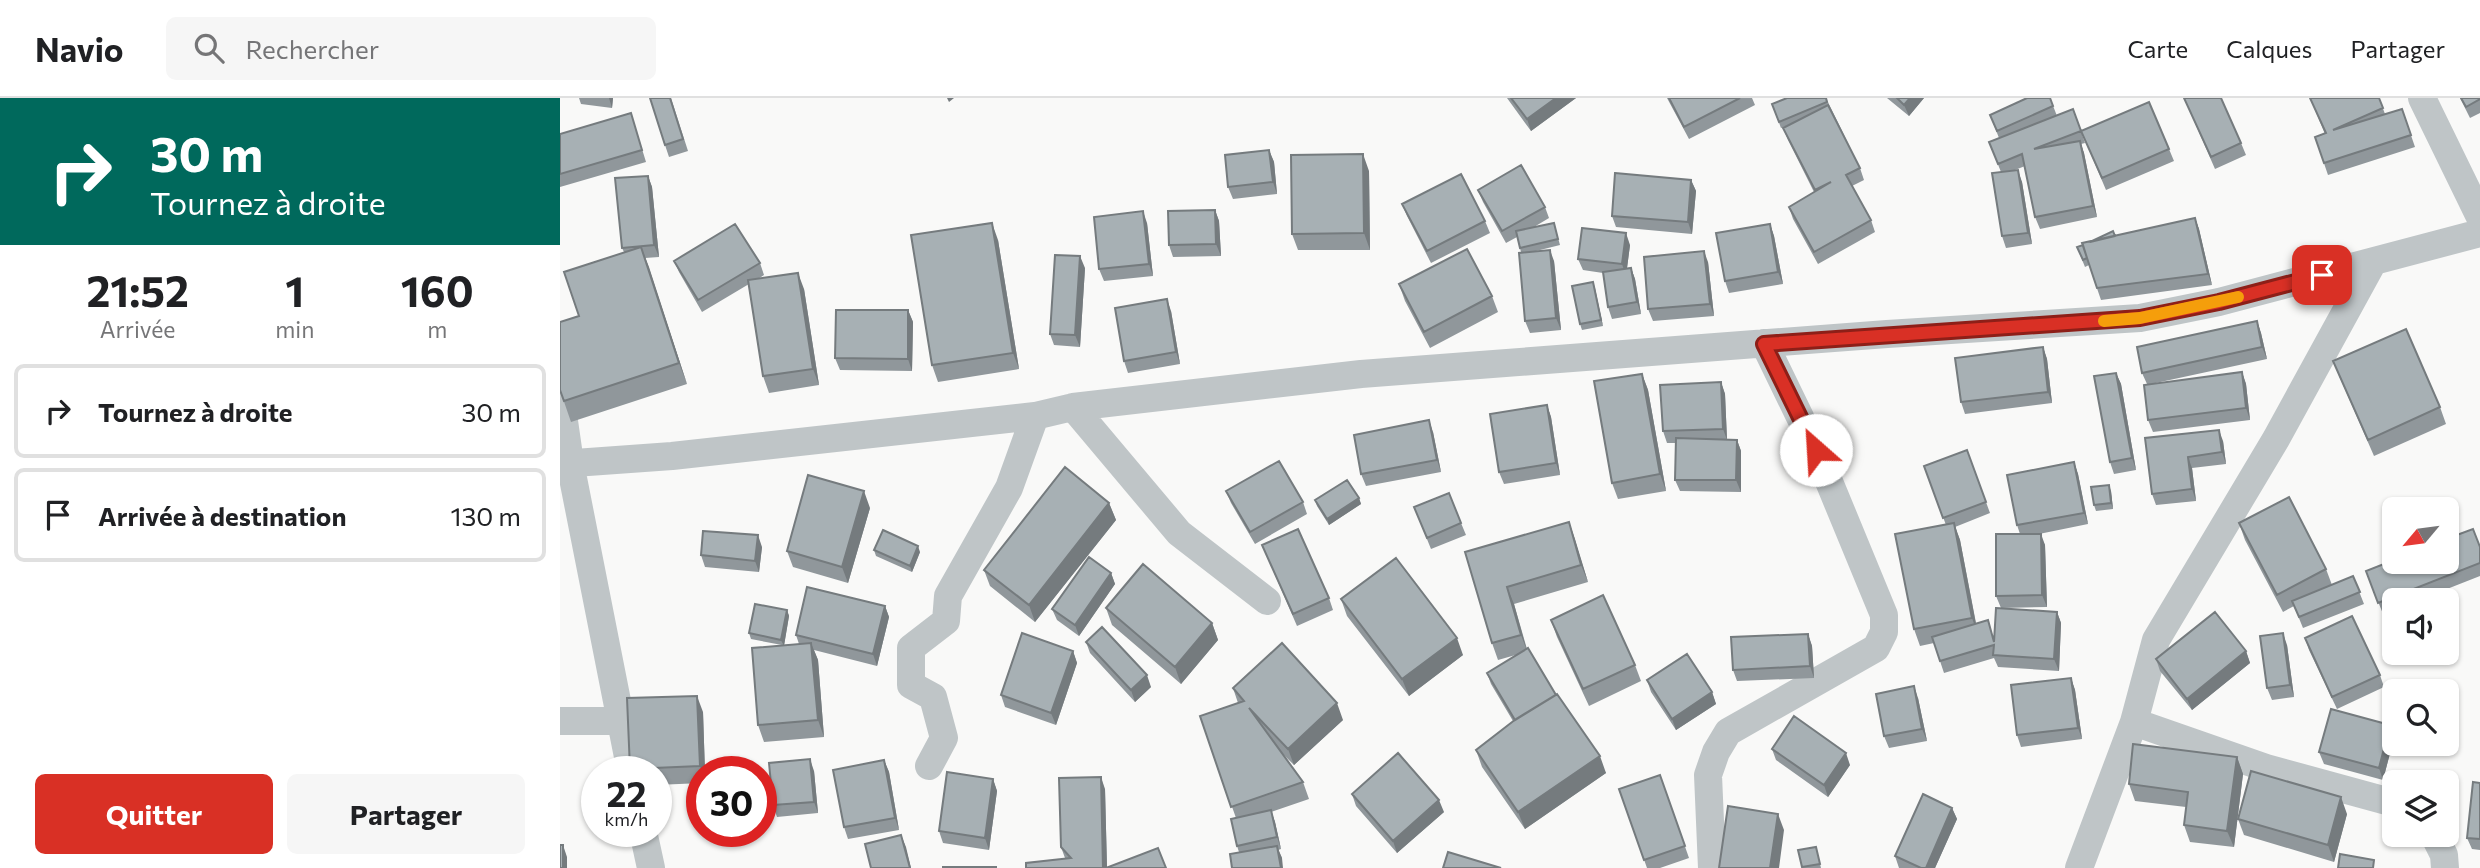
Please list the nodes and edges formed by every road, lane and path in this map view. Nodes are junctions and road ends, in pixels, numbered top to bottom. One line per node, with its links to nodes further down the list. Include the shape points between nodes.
1 (2422, 98): 2 (street)
2 (2480, 217)
3 (2480, 233): 4 (street)
4 (2374, 262): 5 (street, via 2140,318); 13 (street, via 2276,439 2156,640)
5 (1764, 344): 7 (street, via 1361,374); 20 (street, via 1816,450 1884,615 1884,632 1876,648 1728,732 1708,775)
6 (560, 393): 9 (street)
7 (1073, 407): 8 (street); 10 (street, via 1179,533)
8 (1035, 416): 9 (street, via 672,456); 15 (street, via 1009,488 948,596 946,621 911,648 911,685 933,697 944,738)
9 (565, 463): 12 (street)
10 (1267, 601)
11 (560, 721): 12 (street)
12 (621, 721): 14 (street)
13 (2134, 722): 16 (street, via 2266,768); 21 (street)
14 (628, 756)
15 (929, 766)
16 (2382, 800)
17 (646, 847): 19 (street)
18 (2440, 847): 22 (street)
19 (651, 868)
20 (1712, 868)
21 (2078, 868)
22 (2445, 868)

